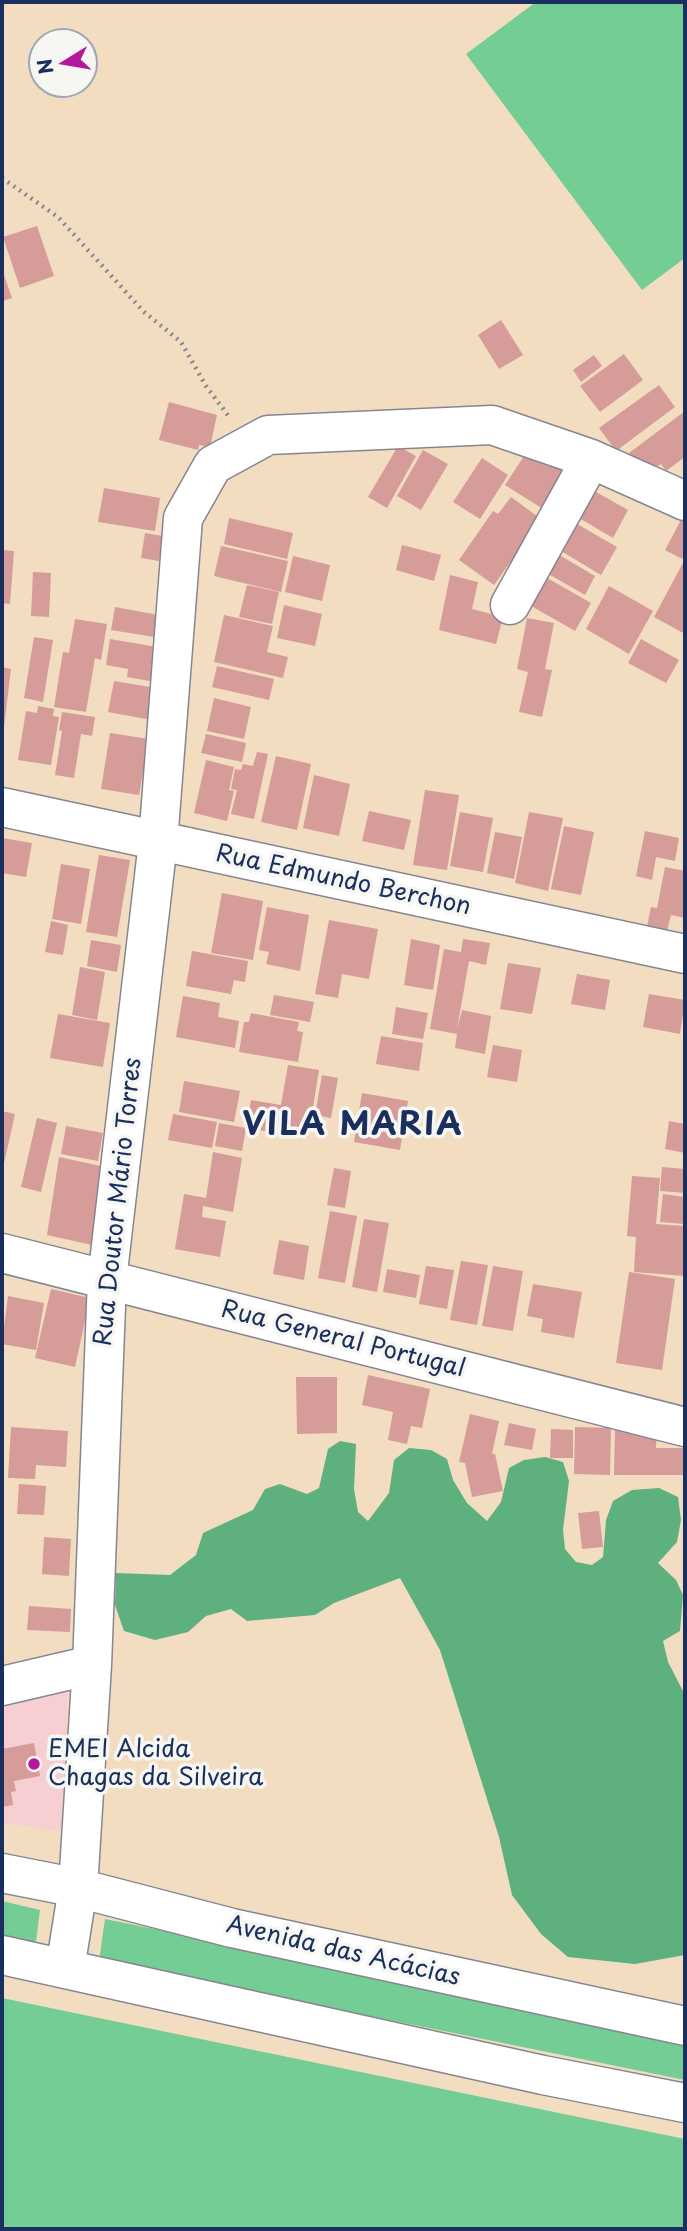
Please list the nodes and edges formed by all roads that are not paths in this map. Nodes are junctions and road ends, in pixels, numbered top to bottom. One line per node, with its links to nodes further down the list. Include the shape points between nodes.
1 (591, 459): 2 (street); 3 (street); 5 (street, Rua Doutor Mário Torres, via 492,425 268,435 213,465 183,518)
2 (685, 501)
3 (510, 605)
4 (2, 807): 5 (street, Rua Edmundo Berchon)
5 (158, 842): 6 (street, Rua Edmundo Berchon); 8 (street, Rua Doutor Mário Torres)
6 (685, 954)
7 (2, 1252): 8 (street, Rua General Portugal)
8 (107, 1280): 9 (street, Rua General Portugal); 10 (street, Rua Doutor Mário Torres)
9 (685, 1427)
10 (92, 1665): 11 (street); 13 (street, Rua Doutor Mário Torres)
11 (2, 1686)
12 (2, 1873): 13 (street, Avenida das Acácias)
13 (78, 1888): 15 (street, Rua Doutor Mário Torres); 16 (street, Avenida das Acácias, via 232,1928)
14 (2, 1955): 15 (street)
15 (65, 1969): 17 (street)
16 (685, 2026)
17 (685, 2103)

